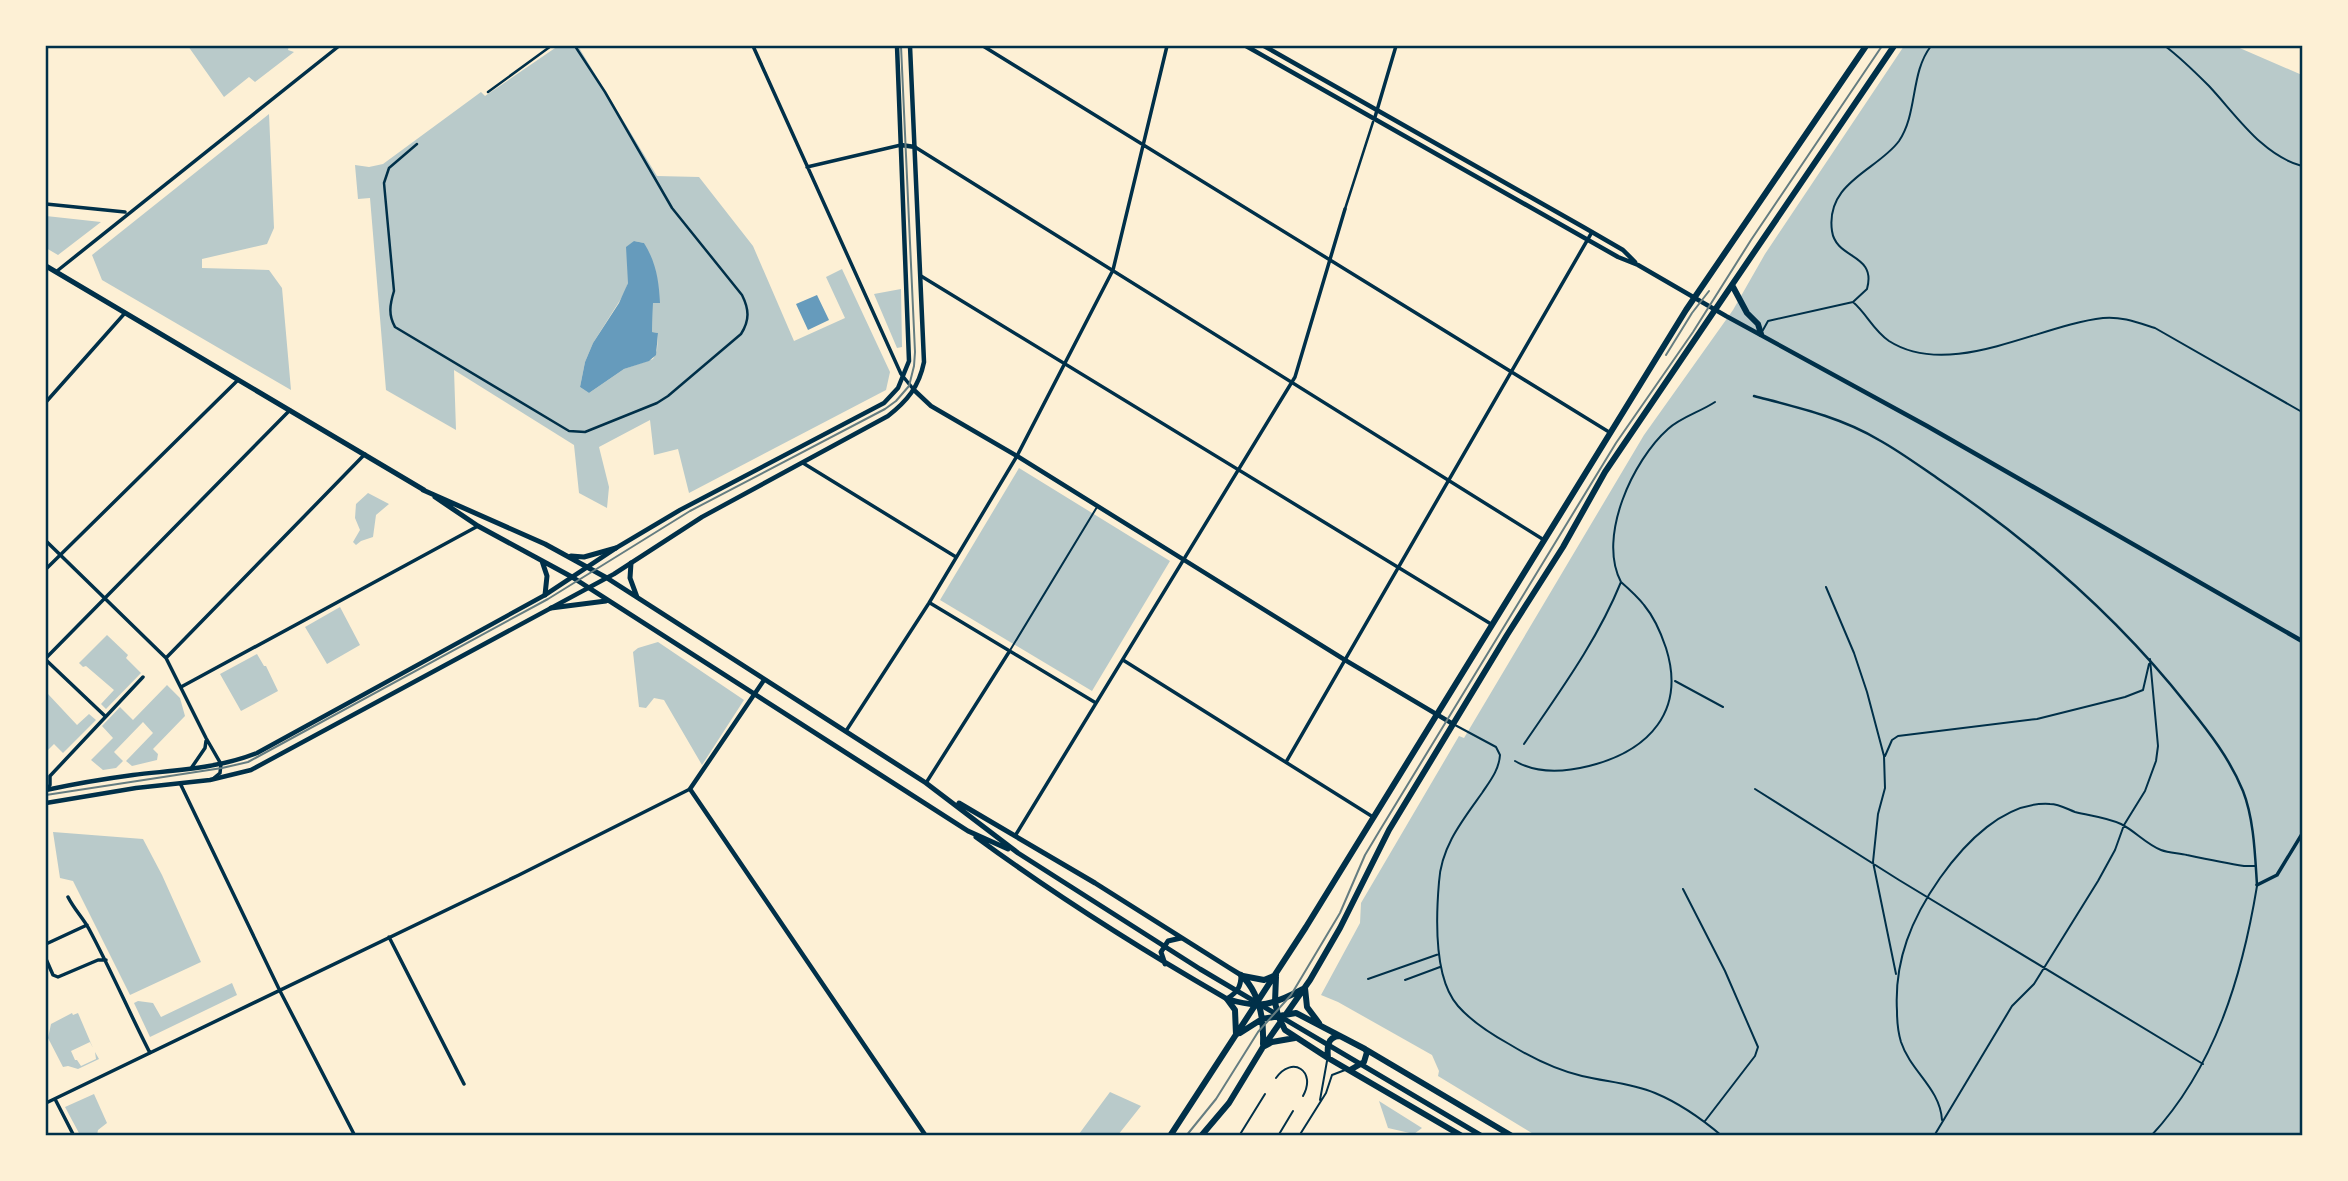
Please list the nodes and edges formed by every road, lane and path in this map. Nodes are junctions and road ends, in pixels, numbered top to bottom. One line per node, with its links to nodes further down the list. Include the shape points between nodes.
1 (340, 46): 27 (street)
2 (551, 46): 16 (street)
3 (575, 46): 19 (street, via 672,208 748,309 741,334 668,396 585,432 569,431 395,327 390,315 394,283 384,183 389,168)
4 (753, 46): 24 (street)
5 (897, 46): 20 (street)
6 (910, 46): 22 (street)
7 (983, 46): 21 (street)
8 (1167, 46): 21 (street)
9 (1246, 46): 18 (street)
10 (1264, 46): 17 (street)
11 (1395, 46): 17 (street)
12 (1866, 46): 37 (main road)
13 (1894, 46): 36 (main road)
14 (1931, 46): 38 (lane, via 1922,61 1910,113 1897,143 1853,178 1835,203 1832,230 1836,242 1869,272 1867,289)
15 (2165, 46): 23 (lane, via 2261,143)
16 (488, 92)
17 (1377, 110): 18 (street); 28 (street)
18 (1374, 120): 26 (street); 29 (street)
19 (417, 144)
20 (901, 145): 22 (street); 24 (street); 44 (street, via 909,361)
21 (1145, 145): 30 (street); 33 (street)
22 (915, 147): 33 (street); 35 (street)
23 (2302, 166)
24 (807, 167): 44 (street)
25 (46, 204): 27 (street)
26 (1345, 209): 30 (street)
27 (128, 212): 34 (street)
28 (1592, 232): 29 (street); 31 (street)
29 (1587, 240): 31 (street); 43 (street)
30 (1329, 259): 43 (street); 46 (street)
31 (1638, 265): 37 (street)
32 (46, 266): 34 (main road)
33 (1113, 270): 42 (street); 46 (street)
34 (55, 272): 40 (main road)
35 (921, 276): 42 (street); 47 (street, via 924,362)
36 (1732, 285): 39 (main road); 41 (main road)
37 (1695, 298): 39 (street); 53 (main road)
38 (1853, 302): 41 (lane, via 1768,321); 52 (lane, via 1891,342 1937,355 1989,347 2105,317 2133,321 2155,328)
39 (1716, 310): 41 (street); 102 (main road, via 1605,472)
40 (125, 313): 45 (main road); 49 (street)
41 (1761, 334): 86 (street)
42 (1064, 362): 55 (street); 57 (street)
43 (1512, 372): 53 (street); 58 (street)
44 (903, 379): 47 (street); 64 (street, via 884,403)
45 (238, 380): 51 (main road); 65 (street)
46 (1291, 383): 57 (street); 58 (street)
47 (914, 390): 55 (street, via 931,406); 56 (street, via 888,416)
48 (1754, 396): 90 (street, via 1819,414 1879,439 1969,500 2054,567)
49 (46, 402)
50 (1715, 402): 76 (lane, via 1671,426 1640,459 1617,523 1614,560)
51 (290, 410): 54 (main road); 81 (street)
52 (2302, 412)
53 (1611, 433): 62 (main road)
54 (365, 454): 59 (main road); 88 (street)
55 (1017, 456): 60 (street); 67 (street)
56 (803, 463): 67 (street); 70 (street, via 702,517)
57 (1239, 469): 68 (street); 72 (street)
58 (1449, 480): 62 (street); 72 (street)
59 (423, 489): 61 (main road); 66 (main road)
60 (1097, 507): 68 (street); 87 (lane)
61 (478, 526): 69 (main road); 96 (street)
62 (1544, 540): 85 (main road)
63 (46, 541): 65 (street)
64 (616, 548): 66 (main road, via 584,557); 71 (street)
65 (61, 555): 73 (street); 81 (street)
66 (566, 555): 71 (main road)
67 (956, 557): 83 (street)
68 (1184, 560): 91 (street); 92 (street)
69 (542, 561): 74 (main road); 79 (main road, via 547,576)
70 (631, 563): 75 (street); 80 (main road, via 630,578)
71 (589, 567): 74 (street); 75 (main road)
72 (1399, 567): 85 (street); 92 (street)
73 (46, 569)
74 (572, 577): 78 (main road); 79 (street)
75 (607, 578): 78 (street); 80 (main road)
76 (1621, 582): 95 (lane, via 1657,625); 105 (lane, via 1605,621)
77 (1826, 587): 106 (lane, via 1863,679)
78 (587, 588): 82 (main road); 84 (street)
79 (545, 595): 109 (street, via 257,753)
80 (637, 597): 94 (main road)
81 (105, 598): 88 (street); 89 (street)
82 (606, 601): 84 (main road); 97 (main road)
83 (929, 603): 87 (street); 103 (street)
84 (551, 608): 111 (street, via 251,770)
85 (1493, 625): 101 (main road)
86 (2302, 641)
87 (1009, 652): 98 (street); 113 (street)
88 (166, 658): 96 (street)
89 (46, 659): 100 (street)
90 (2150, 659): 106 (lane, via 2143,690 2125,697 2037,719 1898,736); 120 (lane, via 2156,761 2145,791); 126 (street, via 2212,736 2243,792)
91 (1123, 660): 98 (street); 108 (street)
92 (1345, 660): 101 (street); 108 (street)
93 (143, 677): 100 (street)
94 (764, 680): 97 (street); 103 (main road)
95 (1673, 680): 99 (lane); 107 (lane, via 1658,726 1624,754 1580,768 1556,770 1540,770)
96 (181, 687): 104 (street)
97 (754, 694): 115 (street); 121 (main road)
98 (1096, 704): 123 (street)
99 (1723, 707)
100 (105, 716): 114 (street, via 50,776)
101 (1437, 716): 102 (street); 119 (main road)
102 (1454, 724): 135 (lane, via 1496,747 1500,755 1498,768 1441,862); 146 (main road, via 1390,830)
103 (845, 733): 113 (main road)
104 (206, 738): 109 (street); 110 (street)
105 (1524, 744)
106 (1884, 756): 125 (lane, via 1885,788)
107 (1516, 761)
108 (1286, 762): 119 (street)
109 (222, 764): 110 (street); 111 (street, via 220,773)
110 (191, 769): 114 (street)
111 (210, 780): 112 (street)
112 (179, 783): 118 (street); 147 (street)
113 (926, 783): 117 (main road)
114 (46, 789)
115 (690, 789): 132 (street); 175 (street)
116 (1755, 789): 125 (lane)
117 (938, 791): 123 (main road); 124 (main road)
118 (46, 803)
119 (1374, 817): 142 (main road)
120 (2124, 825): 126 (lane, via 2162,850); 129 (lane, via 2051,804 2014,811 1955,856); 140 (lane, via 2098,881)
121 (968, 831): 124 (main road); 138 (main road, via 1043,886)
122 (2302, 834): 127 (street, via 2277,875)
123 (1015, 836): 133 (main road)
124 (1017, 853): 182 (main road, via 1200,969)
125 (1873, 862): 129 (lane); 144 (lane)
126 (2256, 866): 127 (street)
127 (2257, 885): 161 (lane, via 2229,1006)
128 (1683, 889): 172 (lane, via 1758,1047)
129 (1928, 895): 140 (lane); 144 (lane, via 1905,942)
130 (68, 897): 131 (street)
131 (87, 925): 134 (street); 137 (street)
132 (389, 937): 147 (street); 164 (street)
133 (1181, 938): 138 (main road, via 1168,941 1161,952); 141 (main road)
134 (46, 944)
135 (1440, 954): 139 (lane); 143 (lane)
136 (46, 959): 137 (street, via 53,975 58,976)
137 (106, 960): 159 (street)
138 (1165, 964): 148 (main road)
139 (1441, 967): 145 (lane); 172 (lane, via 1451,997 1465,1013 1533,1059 1656,1093)
140 (2044, 968): 161 (lane); 171 (lane, via 2012,1006)
141 (1241, 975): 142 (main road, via 1264,980); 148 (main road, via 1239,989); 150 (main road, via 1253,986)
142 (1276, 975): 149 (main road); 150 (main road)
143 (1368, 979)
144 (1897, 979): 171 (lane, via 1901,1042 1937,1096)
145 (1405, 980)
146 (1305, 988): 149 (main road); 151 (main road); 153 (main road, via 1307,1007)
147 (280, 991): 159 (street); 174 (street)
148 (1227, 999): 150 (main road); 155 (main road, via 1235,1010)
149 (1275, 1002): 150 (main road); 151 (main road)
150 (1258, 1005): 152 (main road); 155 (main road)
151 (1281, 1017): 152 (main road); 153 (main road, via 1296,1013); 156 (main road, via 1285,1030); 157 (main road)
152 (1262, 1019): 155 (main road); 157 (main road)
153 (1320, 1025): 154 (main road)
154 (1341, 1036): 158 (main road); 160 (main road, via 1327,1045)
155 (1236, 1037): 176 (main road)
156 (1295, 1038): 157 (main road); 160 (main road)
157 (1263, 1047): 177 (main road, via 1229,1103)
158 (1365, 1049): 162 (main road, via 1364,1062); 183 (main road)
159 (150, 1054): 167 (street)
160 (1328, 1058): 162 (main road); 168 (lane)
161 (2203, 1064): 186 (lane, via 2177,1106)
162 (1350, 1070): 168 (lane, via 1332,1075); 181 (main road)
163 (1276, 1078): 166 (lane, via 1285,1068 1302,1070 1308,1077)
164 (464, 1084)
165 (1265, 1094): 178 (lane)
166 (1303, 1096)
167 (55, 1099): 169 (street); 173 (street)
168 (1319, 1101): 180 (lane)
169 (46, 1103)
170 (1293, 1111): 179 (lane)
171 (1942, 1120): 185 (lane)
172 (1704, 1122): 184 (lane)
173 (74, 1136)
174 (355, 1136)
175 (926, 1136)
176 (1170, 1136)
177 (1201, 1136)
178 (1239, 1136)
179 (1278, 1136)
180 (1299, 1136)
181 (1462, 1136)
182 (1482, 1136)
183 (1513, 1136)
184 (1722, 1136)
185 (1934, 1136)
186 (2151, 1136)

